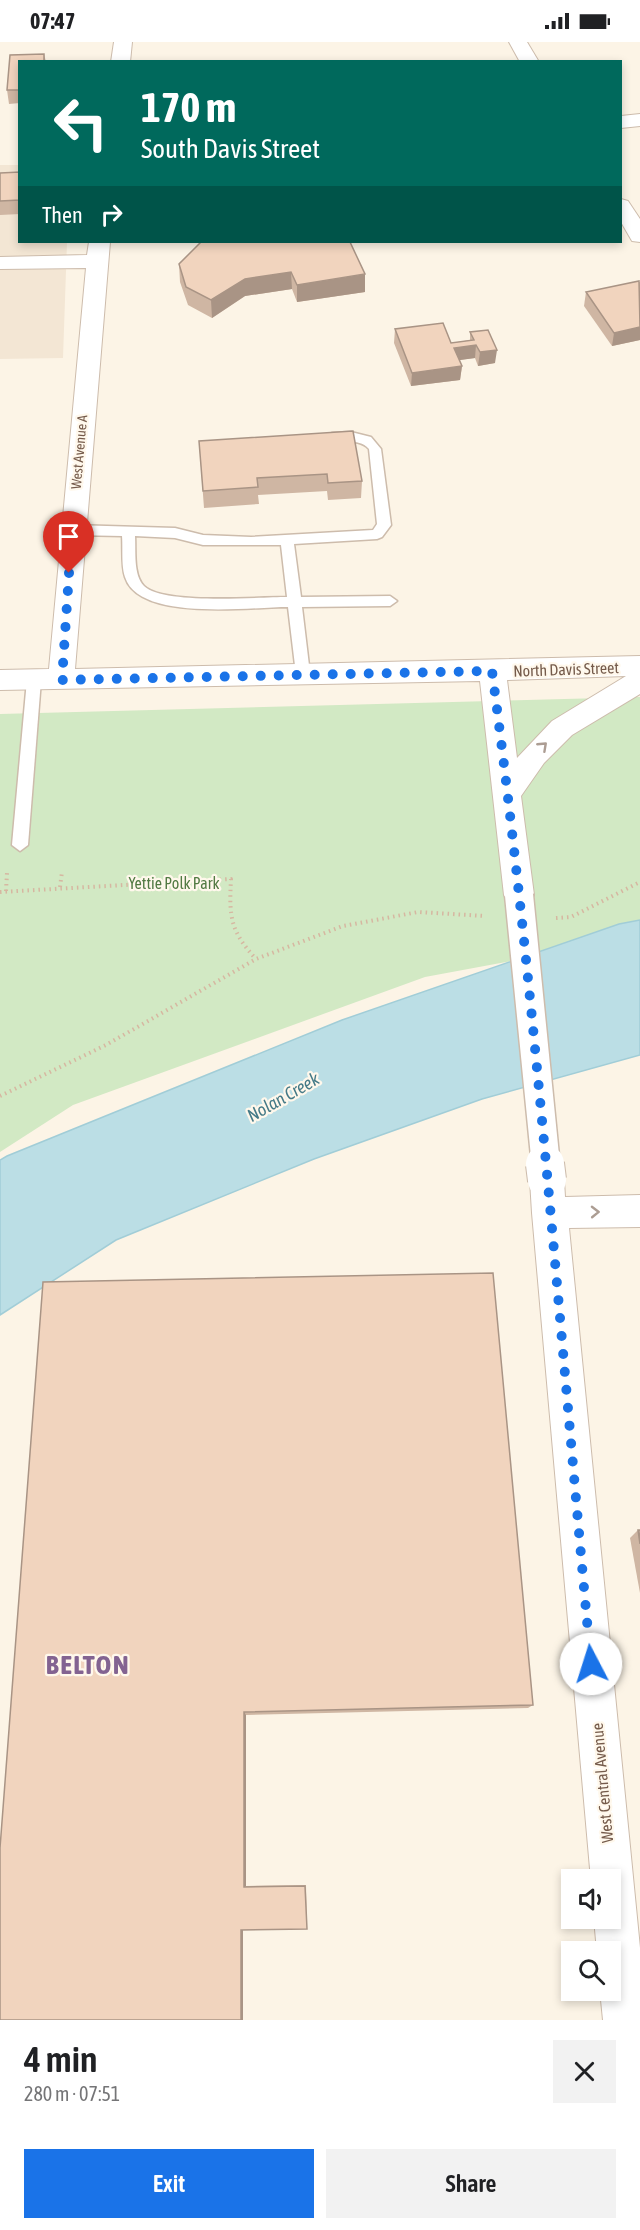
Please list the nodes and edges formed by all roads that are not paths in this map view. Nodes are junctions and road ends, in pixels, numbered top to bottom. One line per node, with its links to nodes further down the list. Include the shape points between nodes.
1 (123, 42): 3 (street)
2 (518, 42): 4 (street)
3 (120, 60)
4 (530, 60)
5 (640, 120): 6 (street)
6 (622, 122)
7 (622, 207): 8 (street)
8 (640, 236)
9 (97, 251): 10 (street, West Avenue A); 12 (street, West Avenue A)
10 (0, 263)
11 (323, 438): 14 (lane, via 357,436 371,441 384,525 377,534)
12 (73, 530): 13 (lane); 22 (street, West Avenue A)
13 (128, 531): 14 (lane, via 175,533 202,540); 16 (lane, via 130,576 140,591 171,603)
14 (287, 540): 16 (lane)
15 (390, 600): 16 (lane)
16 (295, 603): 19 (lane)
17 (640, 666): 18 (street, North Davis Street)
18 (492, 671): 19 (street, North Davis Street); 24 (street, West Central Avenue)
19 (303, 674): 22 (street, North Davis Street)
20 (0, 680): 21 (street, North Davis Street)
21 (34, 680): 22 (street, North Davis Street); 25 (lane)
22 (62, 680)
23 (640, 681): 24 (street, one-way to 23, via 534,754 562,728)
24 (508, 793): 26 (street, West Central Avenue, bridge)
25 (20, 845)
26 (548, 1197): 27 (street, one-way to 27); 28 (street, West Central Avenue)
27 (640, 1211)
28 (625, 2020)

